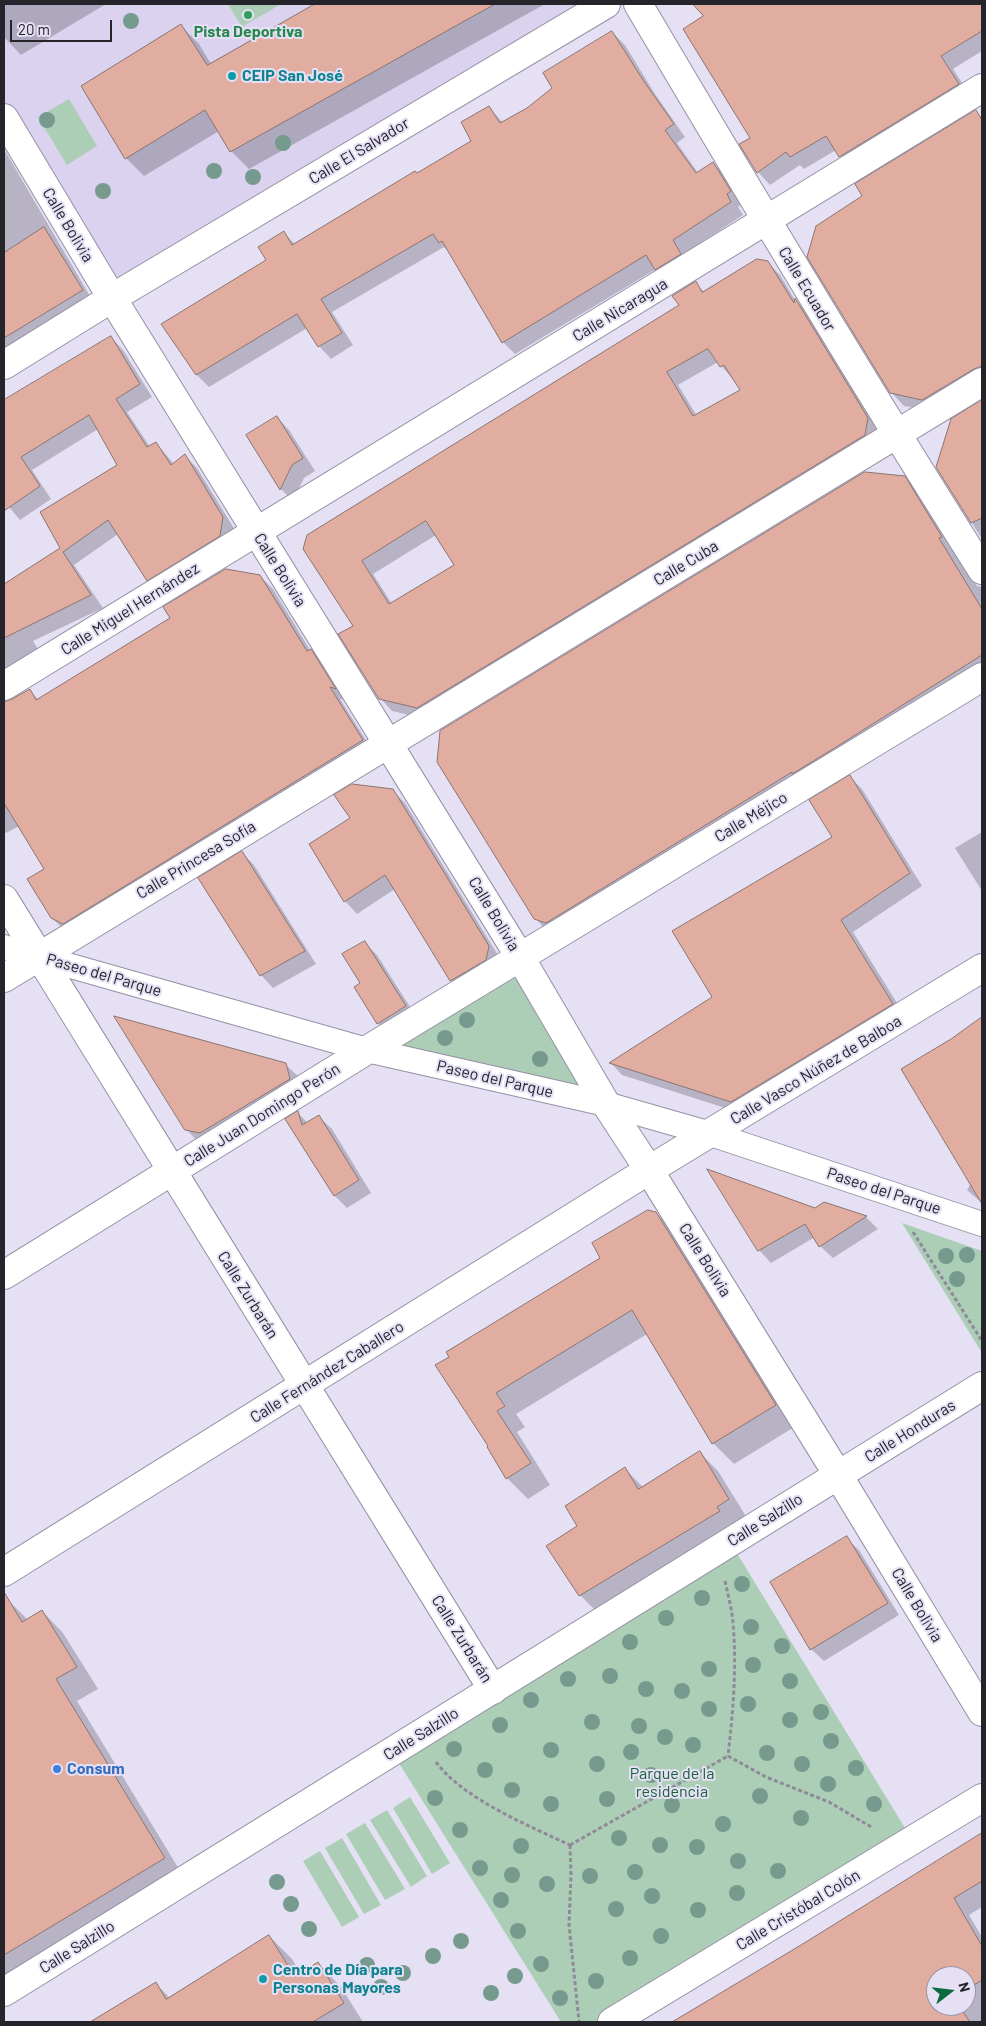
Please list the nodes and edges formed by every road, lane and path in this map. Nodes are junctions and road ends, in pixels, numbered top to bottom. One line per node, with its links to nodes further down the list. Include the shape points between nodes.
1 (606, 4): 6 (street, Calle El Salvador)
2 (638, 4): 5 (street, Calle Ecuador)
3 (982, 88): 5 (street, Calle Nicaragua)
4 (4, 118): 6 (street, Calle Bolivia)
5 (766, 221): 9 (street, Calle Ecuador); 10 (street, Calle Nicaragua)
6 (112, 298): 7 (street, Calle El Salvador); 10 (street, Calle Bolivia)
7 (4, 365)
8 (982, 382): 9 (street, Calle Cuba)
9 (896, 435): 11 (street, Calle Ecuador); 14 (street, Calle Cuba)
10 (256, 531): 13 (street, Calle Miguel Hernández); 14 (street, Calle Bolivia)
11 (982, 570)
12 (982, 677): 18 (street, Calle Méjico)
13 (4, 686)
14 (389, 743): 17 (street, Calle Princesa Sofía); 18 (street, Calle Bolivia)
15 (4, 899): 17 (street, Calle Zurbarán)
16 (4, 947): 17 (street, Paseo del Parque)
17 (39, 956): 20 (street, Calle Princesa Sofía); 21 (street, Paseo del Parque); 25 (street, Calle Zurbarán)
18 (520, 957): 21 (street, Calle Juan Domingo Perón); 22 (street, Calle Bolivia)
19 (982, 968): 23 (street, Calle Vasco Núñez de Balboa)
20 (4, 978)
21 (367, 1050): 22 (street, Paseo del Parque); 25 (street, Calle Juan Domingo Perón)
22 (606, 1104): 23 (street, Paseo del Parque); 24 (street, Calle Bolivia)
23 (711, 1134): 24 (street, Calle Vasco Núñez de Balboa); 26 (street, Paseo del Parque)
24 (649, 1170): 30 (street, Calle Fernández Caballero); 32 (street, Calle Bolivia)
25 (171, 1172): 28 (street, Calle Juan Domingo Perón); 30 (street, Calle Zurbarán)
26 (887, 1192): 27 (street, Paseo del Parque); 29 (path)
27 (982, 1224)
28 (4, 1275)
29 (982, 1341)
30 (305, 1385): 34 (street, Calle Fernández Caballero); 35 (street, Calle Zurbarán)
31 (982, 1386): 32 (street, Calle Honduras)
32 (838, 1475): 33 (street, Calle Salzillo); 36 (street, Calle Bolivia)
33 (710, 1555): 35 (street, Calle Salzillo); 38 (path, via 725,1578 733,1622 734,1710)
34 (4, 1572)
35 (493, 1690): 37 (street, Calle Salzillo)
36 (982, 1712)
37 (418, 1736): 40 (path, via 445,1775 530,1827); 42 (street, Calle Salzillo)
38 (728, 1756): 40 (path); 41 (path, via 829,1802 876,1829)
39 (982, 1798): 41 (street, Calle Cristóbal Colón)
40 (570, 1845): 43 (path, via 569,1925)
41 (895, 1852): 44 (street, Calle Cristóbal Colón)
42 (4, 1992)
43 (580, 2022)
44 (612, 2022)

